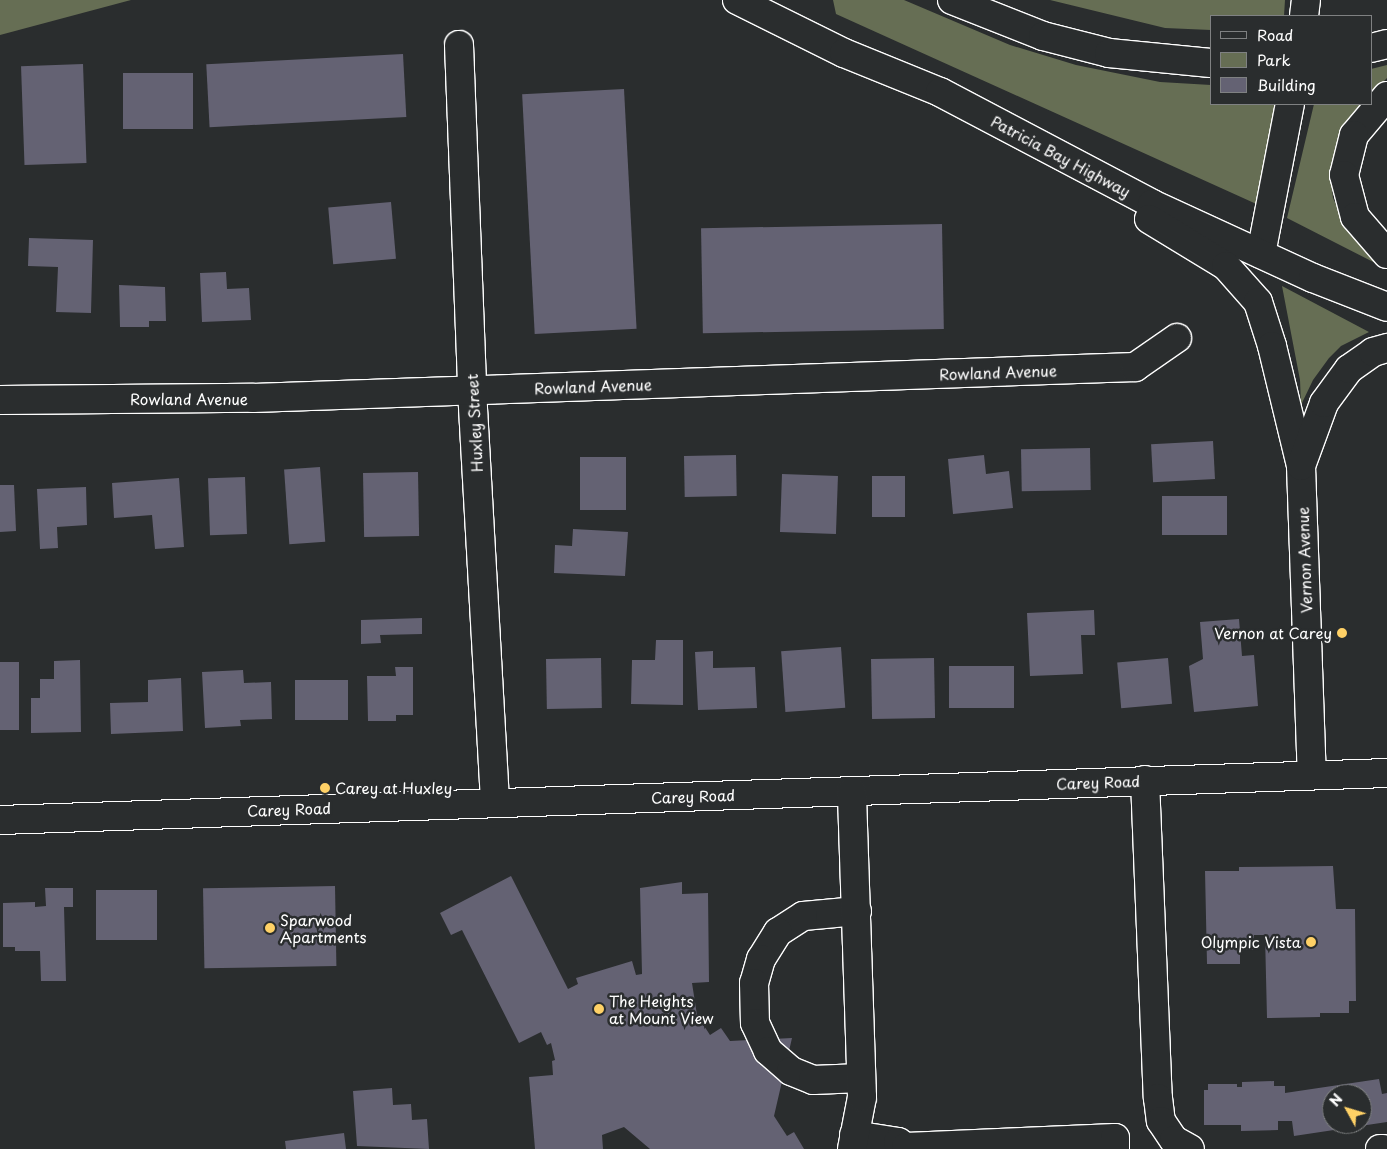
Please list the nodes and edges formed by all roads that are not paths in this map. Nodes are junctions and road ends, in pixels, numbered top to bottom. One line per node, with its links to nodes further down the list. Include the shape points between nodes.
1 (737, 0): 9 (main road, Patricia Bay Highway, via 844,52)
2 (952, 0): 8 (main road, via 1043,36 1100,50 1179,62)
3 (1306, 0): 4 (main road)
4 (1304, 15)
5 (1387, 44): 7 (main road)
6 (459, 45): 17 (main road, Huxley Street)
7 (1372, 48)
8 (1210, 63)
9 (940, 92): 12 (main road, Patricia Bay Highway, via 1152,204); 19 (main road, via 1226,266 1258,302)
10 (1387, 96): 13 (main road, via 1354,135 1344,175 1355,217)
11 (1290, 105): 12 (main road)
12 (1261, 254): 14 (main road, Patricia Bay Highway)
13 (1387, 254)
14 (1387, 306)
15 (1177, 338): 17 (main road, Rowland Avenue, via 1135,367)
16 (1387, 348): 19 (main road, via 1373,352 1349,369 1324,402)
17 (472, 390): 18 (main road, Rowland Avenue, via 253,398); 24 (main road, Huxley Street)
18 (0, 400)
19 (1301, 466): 21 (main road, Vernon Avenue)
20 (1387, 773): 21 (main road, Carey Road)
21 (1312, 774): 22 (main road, Carey Road)
22 (1145, 780): 23 (main road, Carey Road); 31 (main road, via 1158,1098 1161,1121 1174,1140)
23 (852, 791): 24 (main road, Carey Road); 26 (main road)
24 (495, 801): 25 (main road, Carey Road)
25 (0, 820)
26 (857, 911): 27 (main road); 27 (main road, via 802,916 778,932 761,959 754,983 755,1023 768,1051 791,1071 813,1080)
27 (861, 1078): 28 (main road, via 862,1097)
28 (853, 1142): 29 (main road, via 898,1142 906,1147)
29 (942, 1147): 30 (main road, via 1115,1138)
30 (1115, 1149)
31 (1190, 1149)

